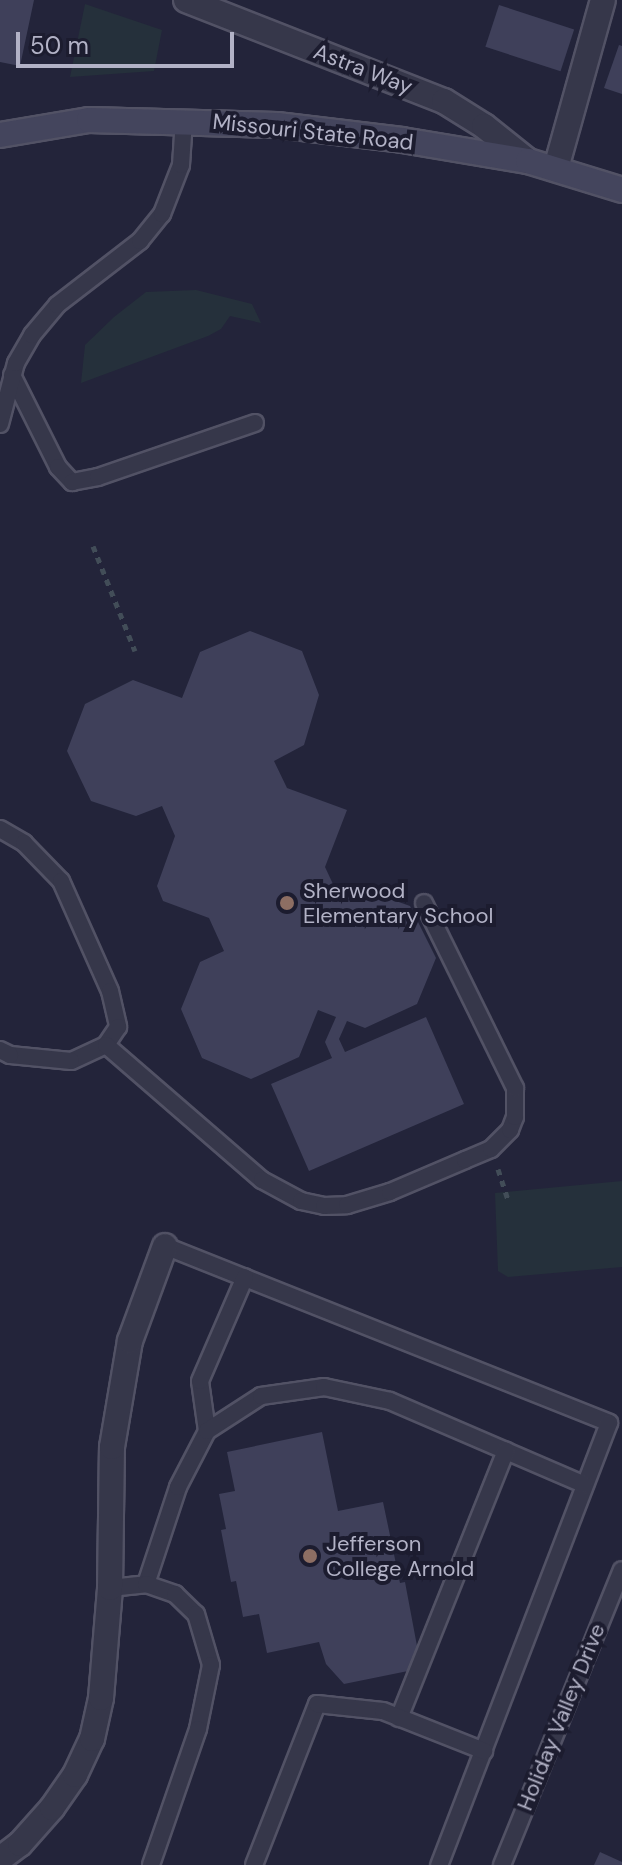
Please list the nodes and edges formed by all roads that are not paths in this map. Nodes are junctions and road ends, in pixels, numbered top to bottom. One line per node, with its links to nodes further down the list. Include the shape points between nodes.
1 (186, 0): 5 (street, Astra Way, via 444,101)
2 (603, 0): 6 (street)
3 (184, 120): 4 (street, Missouri State Road, via 89,120); 5 (street, Missouri State Road, via 340,131); 8 (lane, via 181,165 162,214 140,241 50,312 21,351)
4 (0, 135)
5 (528, 161): 6 (street, Missouri State Road)
6 (556, 168): 7 (street, Missouri State Road)
7 (622, 190)
8 (12, 375): 9 (lane, via 58,467 72,482); 10 (lane)
9 (255, 423)
10 (0, 424)
11 (0, 829): 13 (lane, via 24,843 61,881 110,991 118,1027)
12 (424, 903): 13 (lane, via 515,1088 510,1130 491,1149 369,1199 324,1206 301,1201 255,1174)
13 (106, 1045): 14 (lane, via 71,1061)
14 (0, 1050)
15 (165, 1246): 16 (lane); 22 (street, via 130,1341 112,1447)
16 (245, 1277): 17 (lane, via 200,1381); 19 (lane, via 609,1423)
17 (207, 1431): 18 (lane, via 261,1396 324,1387 390,1401); 21 (lane, via 178,1487)
18 (506, 1451): 19 (lane); 23 (lane)
19 (585, 1485): 24 (lane)
20 (622, 1570): 29 (lane, Holiday Valley Drive)
21 (146, 1584): 22 (lane); 26 (lane, via 175,1594 196,1614 211,1665 198,1729)
22 (110, 1588): 25 (street, via 101,1698 92,1739 52,1808)
23 (399, 1718): 24 (lane); 27 (lane, via 383,1711 317,1704)
24 (484, 1751): 28 (lane)
25 (0, 1859)
26 (151, 1865)
27 (254, 1865)
28 (439, 1865)
29 (502, 1865)

